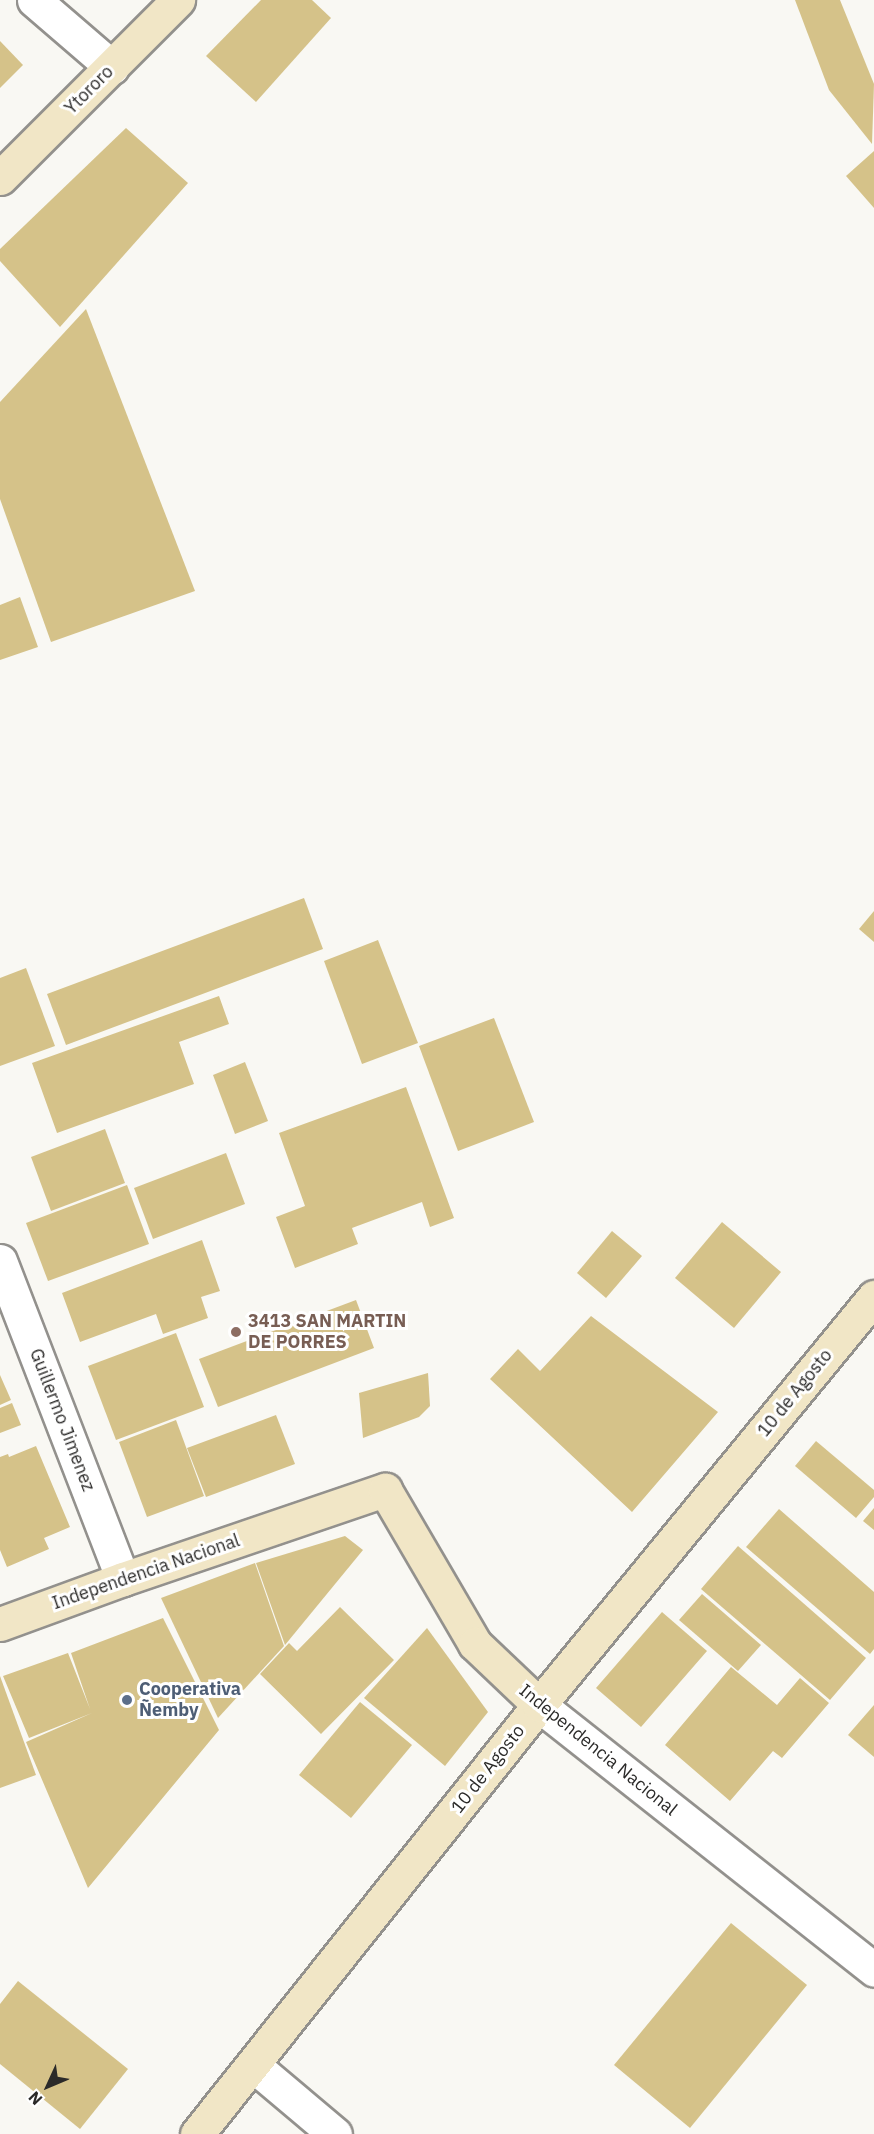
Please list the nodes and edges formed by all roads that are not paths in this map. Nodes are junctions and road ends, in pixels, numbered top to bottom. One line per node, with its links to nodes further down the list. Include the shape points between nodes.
1 (34, 0): 3 (street)
2 (178, 0): 3 (street, Ytororo)
3 (112, 67): 4 (street, Ytororo)
4 (0, 178)
5 (0, 1261): 7 (street, Guillermo Jimenez)
6 (871, 1306): 9 (street, 10 de Agosto)
7 (123, 1579): 8 (street, Independencia Nacional); 9 (street, Independencia Nacional, via 385,1490 476,1644)
8 (0, 1624)
9 (539, 1705): 10 (street, Independencia Nacional); 11 (street, 10 de Agosto)
10 (874, 1970)
11 (253, 2065): 12 (street, 10 de Agosto); 13 (street)
12 (197, 2134)
13 (335, 2134)

